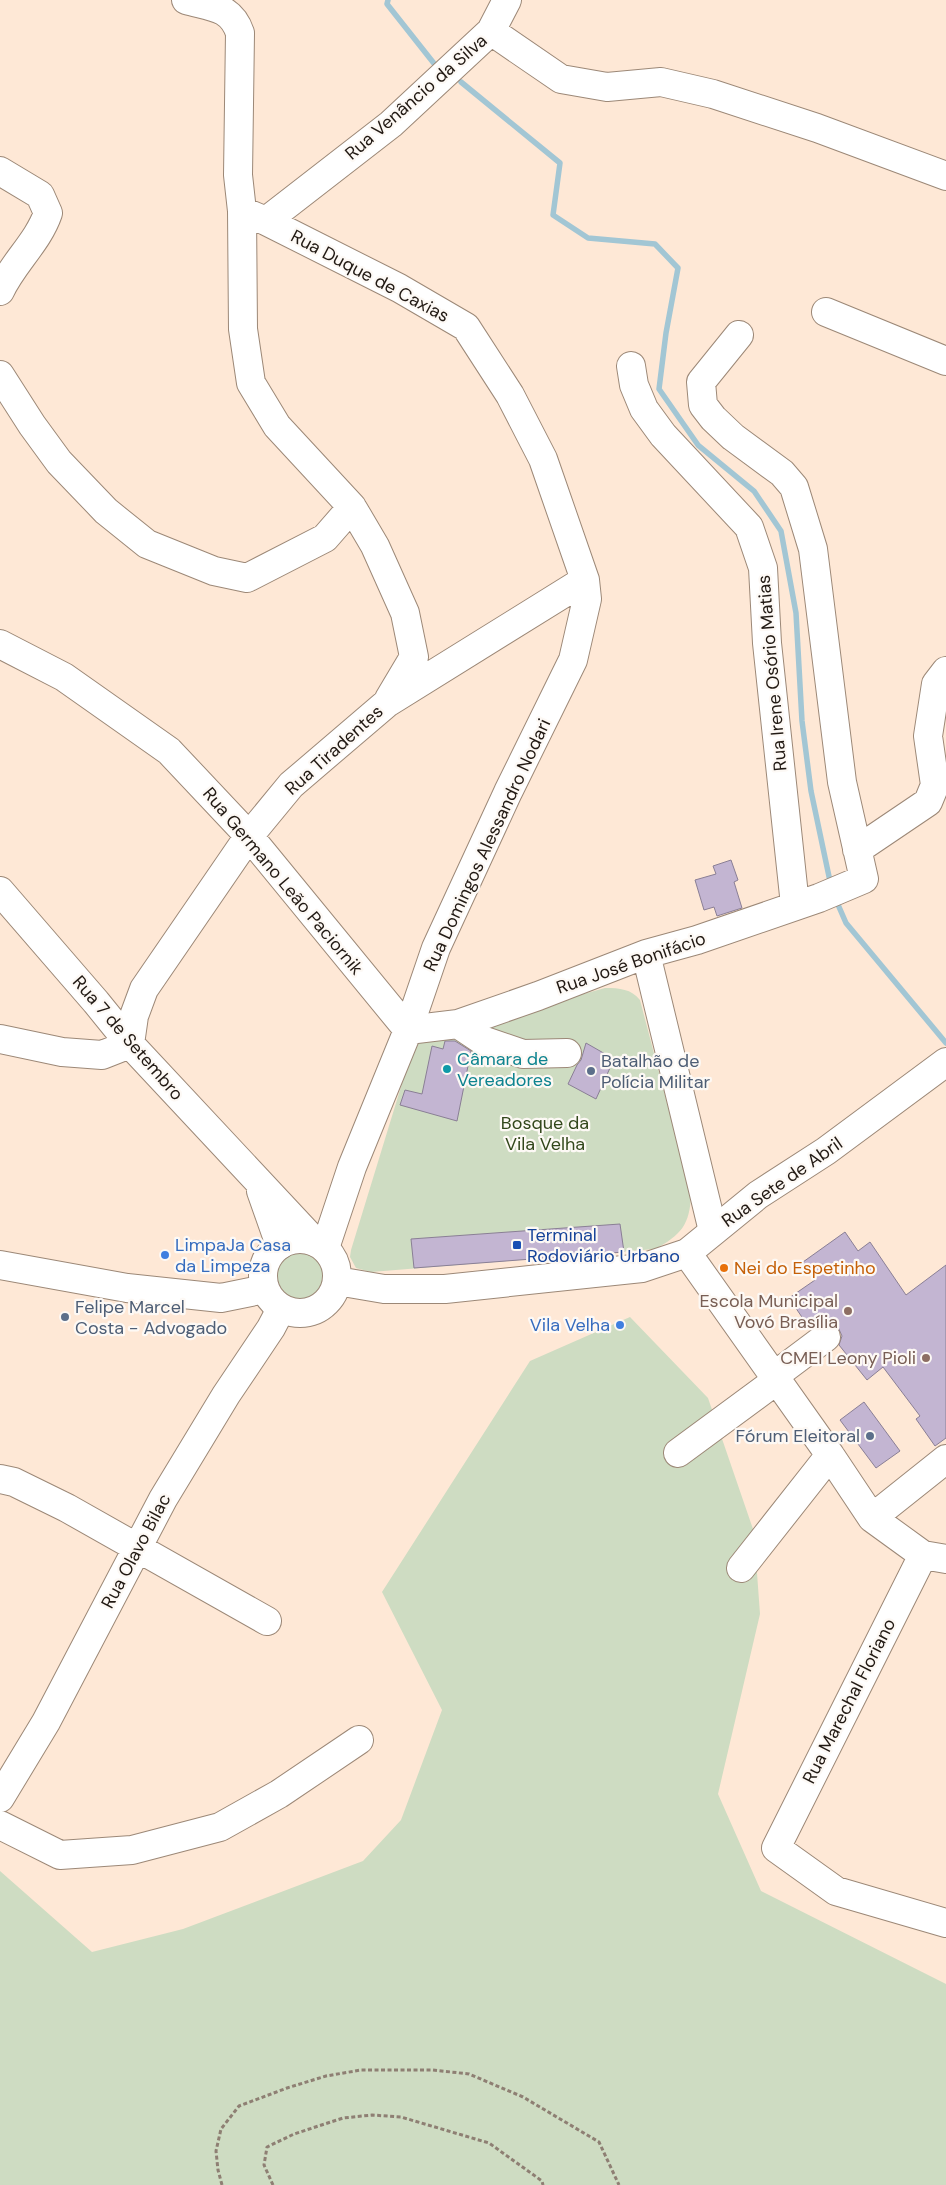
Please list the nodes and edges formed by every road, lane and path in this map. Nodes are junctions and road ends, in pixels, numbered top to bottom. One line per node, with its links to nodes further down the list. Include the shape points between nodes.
1 (186, 0): 5 (street, via 224,10 236,21 240,33 238,175)
2 (504, 10): 4 (street, via 561,79 607,87 661,82 713,94); 5 (street, Rua Venâncio da Silva, via 391,124)
3 (0, 171): 6 (street, via 40,195 48,212 44,226)
4 (946, 176)
5 (254, 216): 12 (street, via 243,329 251,383 277,426); 13 (street, Rua Duque de Caxias, via 399,288 466,327 510,395 543,459)
6 (0, 291)
7 (826, 312): 9 (street)
8 (739, 335): 18 (street, via 701,382 703,404 732,437 782,473 794,487 813,549 842,782)
9 (946, 360)
10 (631, 366): 20 (street, Rua Irene Osório Matias, via 634,386 644,409 663,435 749,527 763,568 767,643)
11 (2, 382): 12 (street, via 59,462 106,511 147,544 214,571 247,578 325,538)
12 (352, 508): 16 (street, via 375,546 405,613 414,657)
13 (585, 580): 16 (street, Rua Tiradentes); 23 (street, Rua Domingos Alessandro Nodari, via 587,599 574,660 436,948)
14 (0, 644): 17 (street, Rua Germano Leão Paciornik, via 64,677 169,751)
15 (946, 671): 18 (street, via 936,684 928,736 935,785 928,802)
16 (387, 703): 17 (street, Rua Tiradentes, via 291,785)
17 (249, 836): 23 (street, Rua Germano Leão Paciornik); 25 (street, Rua Tiradentes, via 144,989 134,1016)
18 (857, 850): 20 (street, Rua José Bonifácio, via 864,879)
19 (0, 891): 25 (street, Rua 7 de Setembro)
20 (807, 902): 21 (street, Rua José Bonifácio)
21 (646, 954): 22 (street, Rua José Bonifácio); 29 (street)
22 (458, 1024): 23 (street, Rua José Bonifácio); 26 (street, via 482,1040 522,1054)
23 (408, 1030): 31 (street, Rua Domingos Alessandro Nodari)
24 (0, 1039): 25 (street, via 62,1052 102,1055)
25 (130, 1044): 28 (street, Rua 7 de Setembro)
26 (567, 1053)
27 (946, 1062): 29 (street, Rua Sete de Abril, via 826,1152 758,1195)
28 (258, 1183): 30 (street, Rua 7 de Setembro); 31 (street, Rua 7 de Setembro)
29 (713, 1231): 32 (street, Rua Sete de Abril)
30 (280, 1245): 31 (street, via 303,1239); 35 (street, via 270,1253 263,1277)
31 (320, 1245): 34 (street, via 332,1258 337,1269)
32 (687, 1253): 34 (street, Rua Sete de Abril, via 642,1268 445,1289 384,1289); 37 (street)
33 (0, 1265): 35 (street, via 127,1288 221,1298)
34 (337, 1281): 35 (street, via 327,1302 305,1314 293,1313)
35 (273, 1299): 43 (street, Rua Olavo Bilac, via 271,1328 211,1419)
36 (826, 1337): 37 (street)
37 (776, 1378): 38 (street); 39 (street)
38 (678, 1453)
39 (830, 1455): 42 (street); 45 (street)
40 (946, 1459): 42 (street)
41 (0, 1479): 43 (street, via 14,1482 67,1508)
42 (872, 1518): 44 (street)
43 (137, 1549): 46 (street); 48 (street, Rua Olavo Bilac, via 46,1722)
44 (935, 1557): 50 (street, Rua Marechal Floriano, via 776,1848 836,1891)
45 (741, 1568)
46 (267, 1621)
47 (359, 1740): 49 (street, via 279,1794 220,1828 132,1850 60,1855)
48 (0, 1798)
49 (0, 1825)
50 (946, 1923)
51 (222, 2185): 54 (path, via 216,2151 221,2129 239,2106 326,2076 361,2070 433,2070 469,2074 523,2097 599,2142)
52 (273, 2185): 53 (path, via 264,2165 267,2148 294,2134 343,2118 372,2115 402,2117 489,2143 542,2181)
53 (543, 2185)
54 (619, 2185)

